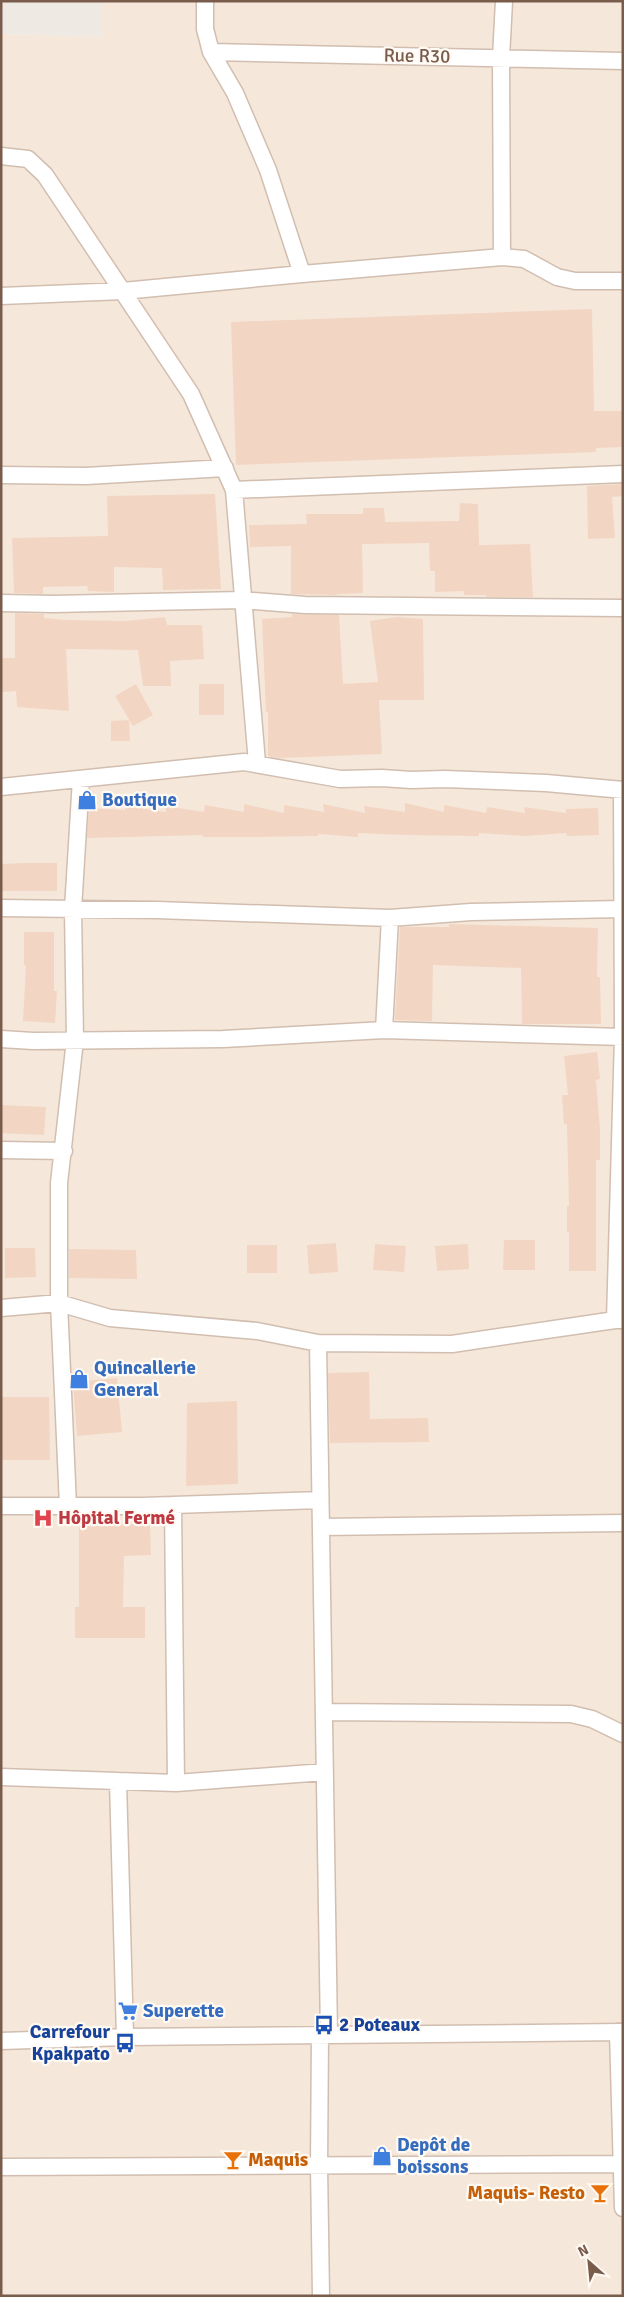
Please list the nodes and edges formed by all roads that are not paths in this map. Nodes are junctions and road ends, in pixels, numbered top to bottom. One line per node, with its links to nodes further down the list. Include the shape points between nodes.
1 (205, 1): 3 (street, via 205,29)
2 (504, 1): 4 (street)
3 (211, 52): 4 (street, Rue R30); 8 (street, via 235,93 268,170)
4 (501, 58): 5 (street, Rue R30); 7 (street)
5 (623, 61)
6 (1, 156): 10 (street, via 28,159 45,175)
7 (502, 257): 8 (street); 9 (street, via 524,259 557,277 575,281)
8 (302, 274): 10 (street)
9 (623, 281)
10 (123, 292): 11 (street); 12 (street, via 190,394)
11 (1, 296)
12 (225, 468): 14 (street, via 86,476); 15 (street)
13 (623, 474): 15 (street)
14 (1, 475)
15 (234, 490): 16 (street)
16 (242, 600): 17 (street); 18 (street, via 305,605); 19 (street)
17 (1, 603)
18 (623, 608)
19 (258, 763): 20 (street); 22 (street, via 340,778 546,783)
20 (81, 779): 21 (street); 24 (street)
21 (1, 787)
22 (622, 790): 25 (street)
23 (1, 908): 24 (street)
24 (73, 909): 26 (street); 30 (street)
25 (622, 909): 26 (street, via 472,912); 28 (street)
26 (390, 918): 27 (street)
27 (384, 1030): 28 (street); 30 (street, via 223,1040)
28 (623, 1037): 35 (street)
29 (1, 1039): 30 (street)
30 (75, 1040): 32 (street)
31 (1, 1150): 32 (street)
32 (64, 1151): 33 (street, via 59,1183)
33 (58, 1303): 34 (street); 36 (street, via 110,1318 258,1331); 40 (street)
34 (1, 1308)
35 (619, 1320): 36 (street, via 452,1344)
36 (318, 1343): 37 (street)
37 (320, 1500): 38 (street); 42 (street)
38 (173, 1505): 40 (street); 48 (street)
39 (1, 1506): 40 (street)
40 (68, 1506)
41 (623, 1523): 42 (street)
42 (321, 1527): 43 (street)
43 (324, 1712): 44 (street, via 571,1714 592,1719); 45 (street)
44 (623, 1734)
45 (325, 1772): 48 (street); 50 (street)
46 (1, 1776): 47 (street)
47 (118, 1781): 48 (street); 51 (street)
48 (176, 1783)
49 (621, 2032): 50 (street); 53 (street)
50 (324, 2034): 51 (street); 55 (street)
51 (125, 2037): 52 (street)
52 (1, 2041)
53 (621, 2121): 54 (street)
54 (621, 2164): 55 (street); 57 (street)
55 (318, 2166): 56 (street); 58 (street)
56 (1, 2167)
57 (623, 2208)
58 (321, 2296)

